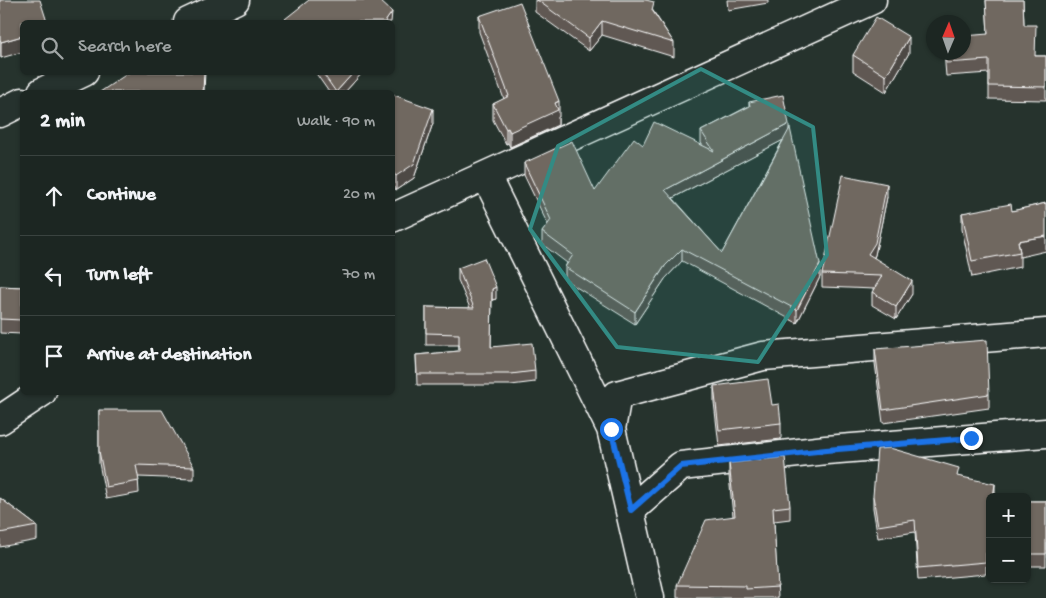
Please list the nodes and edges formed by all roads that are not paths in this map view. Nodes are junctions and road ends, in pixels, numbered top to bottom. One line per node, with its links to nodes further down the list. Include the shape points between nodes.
1 (235, 0): 3 (street)
2 (872, 0): 8 (street)
3 (192, 20)
4 (78, 75): 5 (street)
5 (46, 90)
6 (20, 103): 7 (street)
7 (0, 113)
8 (486, 176): 9 (street); 13 (street)
9 (395, 217)
10 (1046, 333): 13 (street, via 763,356 617,395)
11 (38, 395): 12 (street)
12 (0, 420)
13 (611, 429): 15 (street)
14 (1046, 433): 15 (street, via 826,450 681,466)
15 (631, 510): 16 (street)
16 (650, 598)

